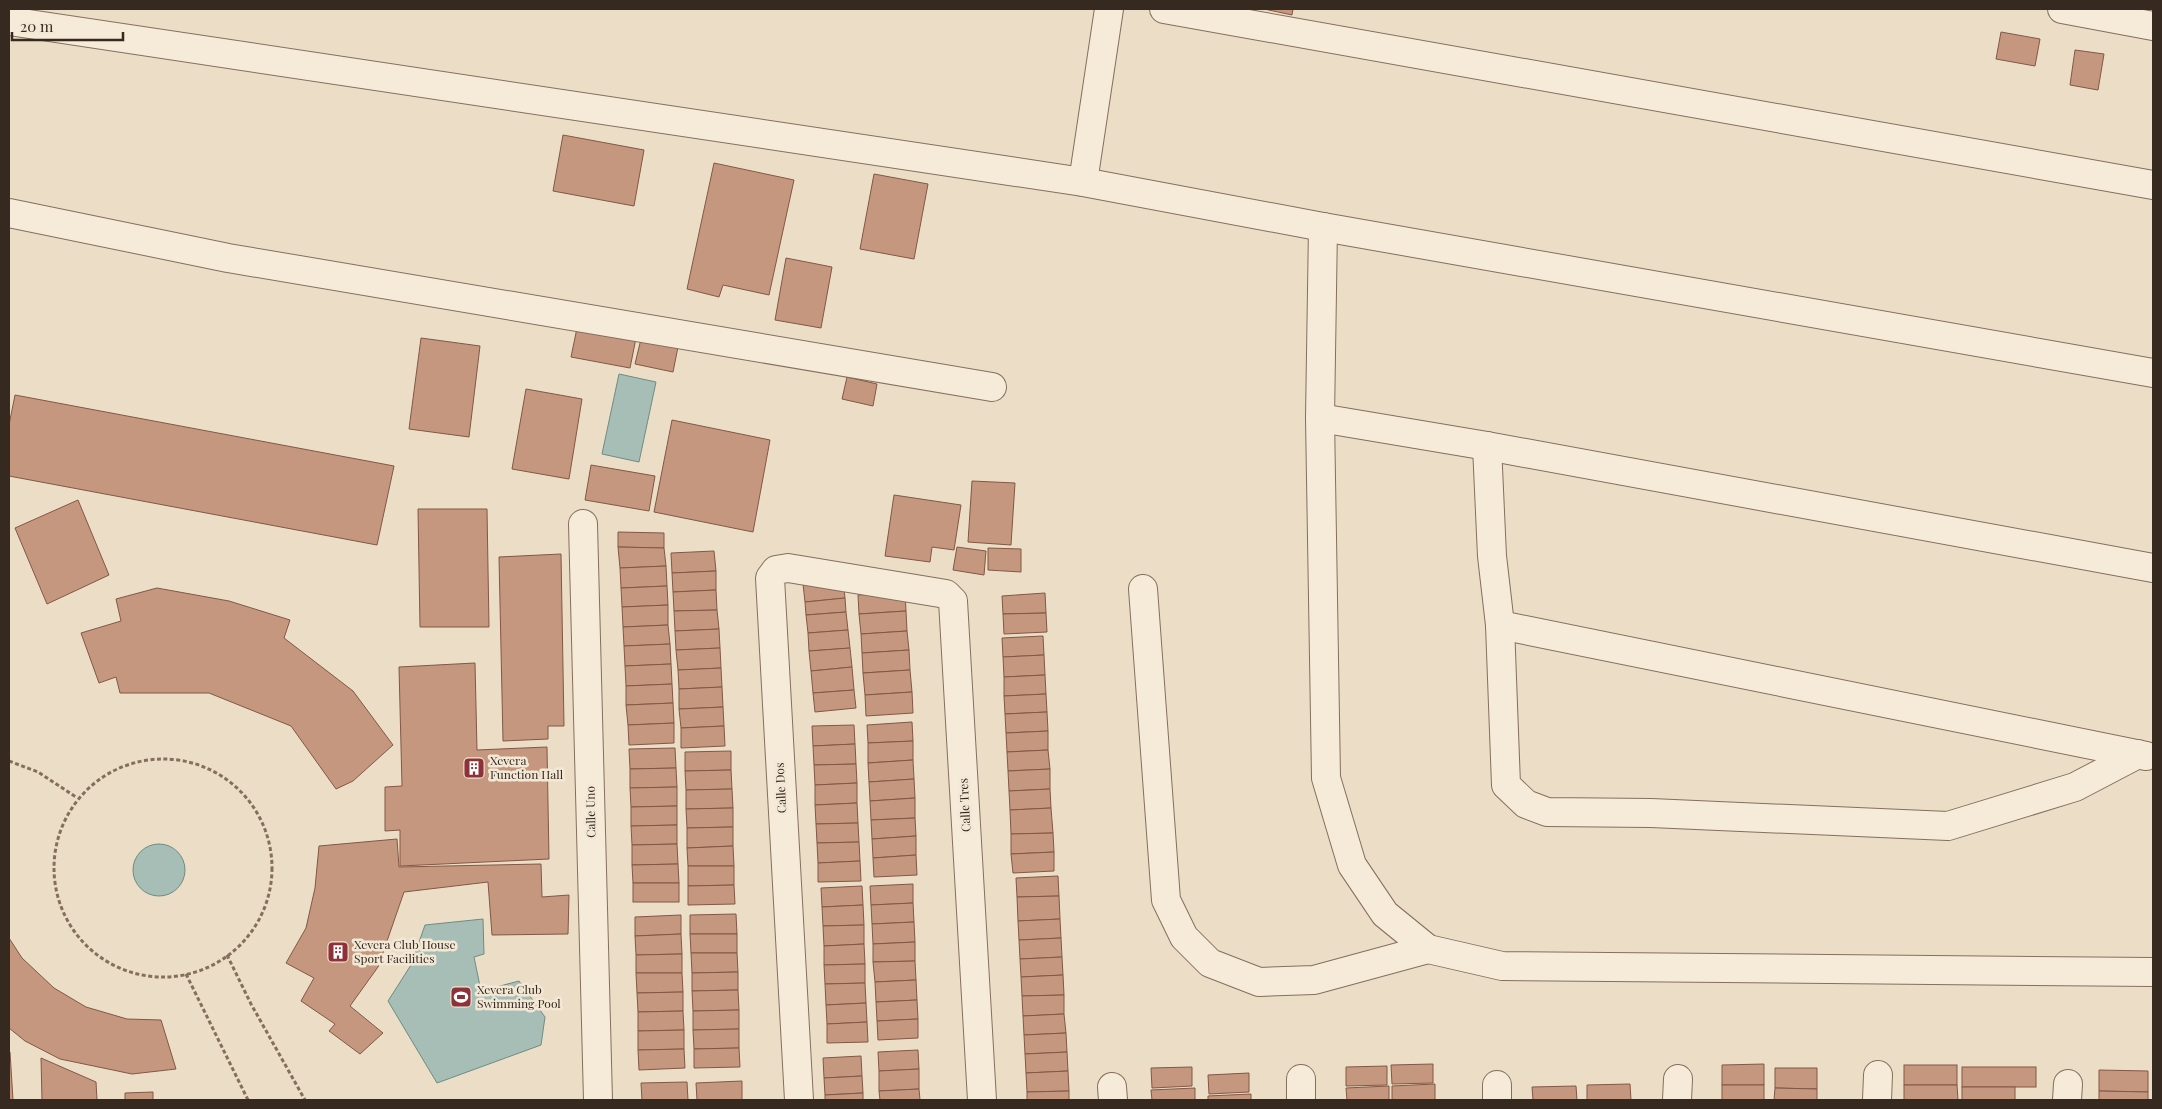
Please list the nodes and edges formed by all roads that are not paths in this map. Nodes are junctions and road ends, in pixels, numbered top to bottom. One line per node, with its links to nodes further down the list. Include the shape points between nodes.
1 (1109, 9): 6 (street)
2 (1164, 9): 7 (street)
3 (2062, 9): 5 (street)
4 (9, 21): 6 (street)
5 (2153, 26)
6 (1083, 182): 9 (street)
7 (2153, 185)
8 (9, 213): 11 (street, via 228,258)
9 (1323, 227): 10 (street); 12 (street)
10 (2153, 373)
11 (992, 387)
12 (1320, 418): 13 (street); 20 (street, via 1326,778 1352,865 1385,914)
13 (1487, 446): 15 (street); 18 (street, via 1492,556)
14 (583, 524): 22 (street, Calle Uno)
15 (2153, 568)
16 (867, 581): 23 (street, Calle Dos, via 788,568 776,570 770,578); 24 (street, Calle Tres, via 946,594 954,602)
17 (1143, 589): 20 (street, via 1166,900 1184,937 1210,963 1259,982 1314,980)
18 (1500, 625): 19 (street); 19 (street, via 1506,785 1526,804 1547,812 1650,813 1948,826 2075,788)
19 (2146, 756)
20 (1428, 949): 21 (street, via 1502,966)
21 (2153, 972)
22 (598, 1100)
23 (799, 1100)
24 (982, 1100)

